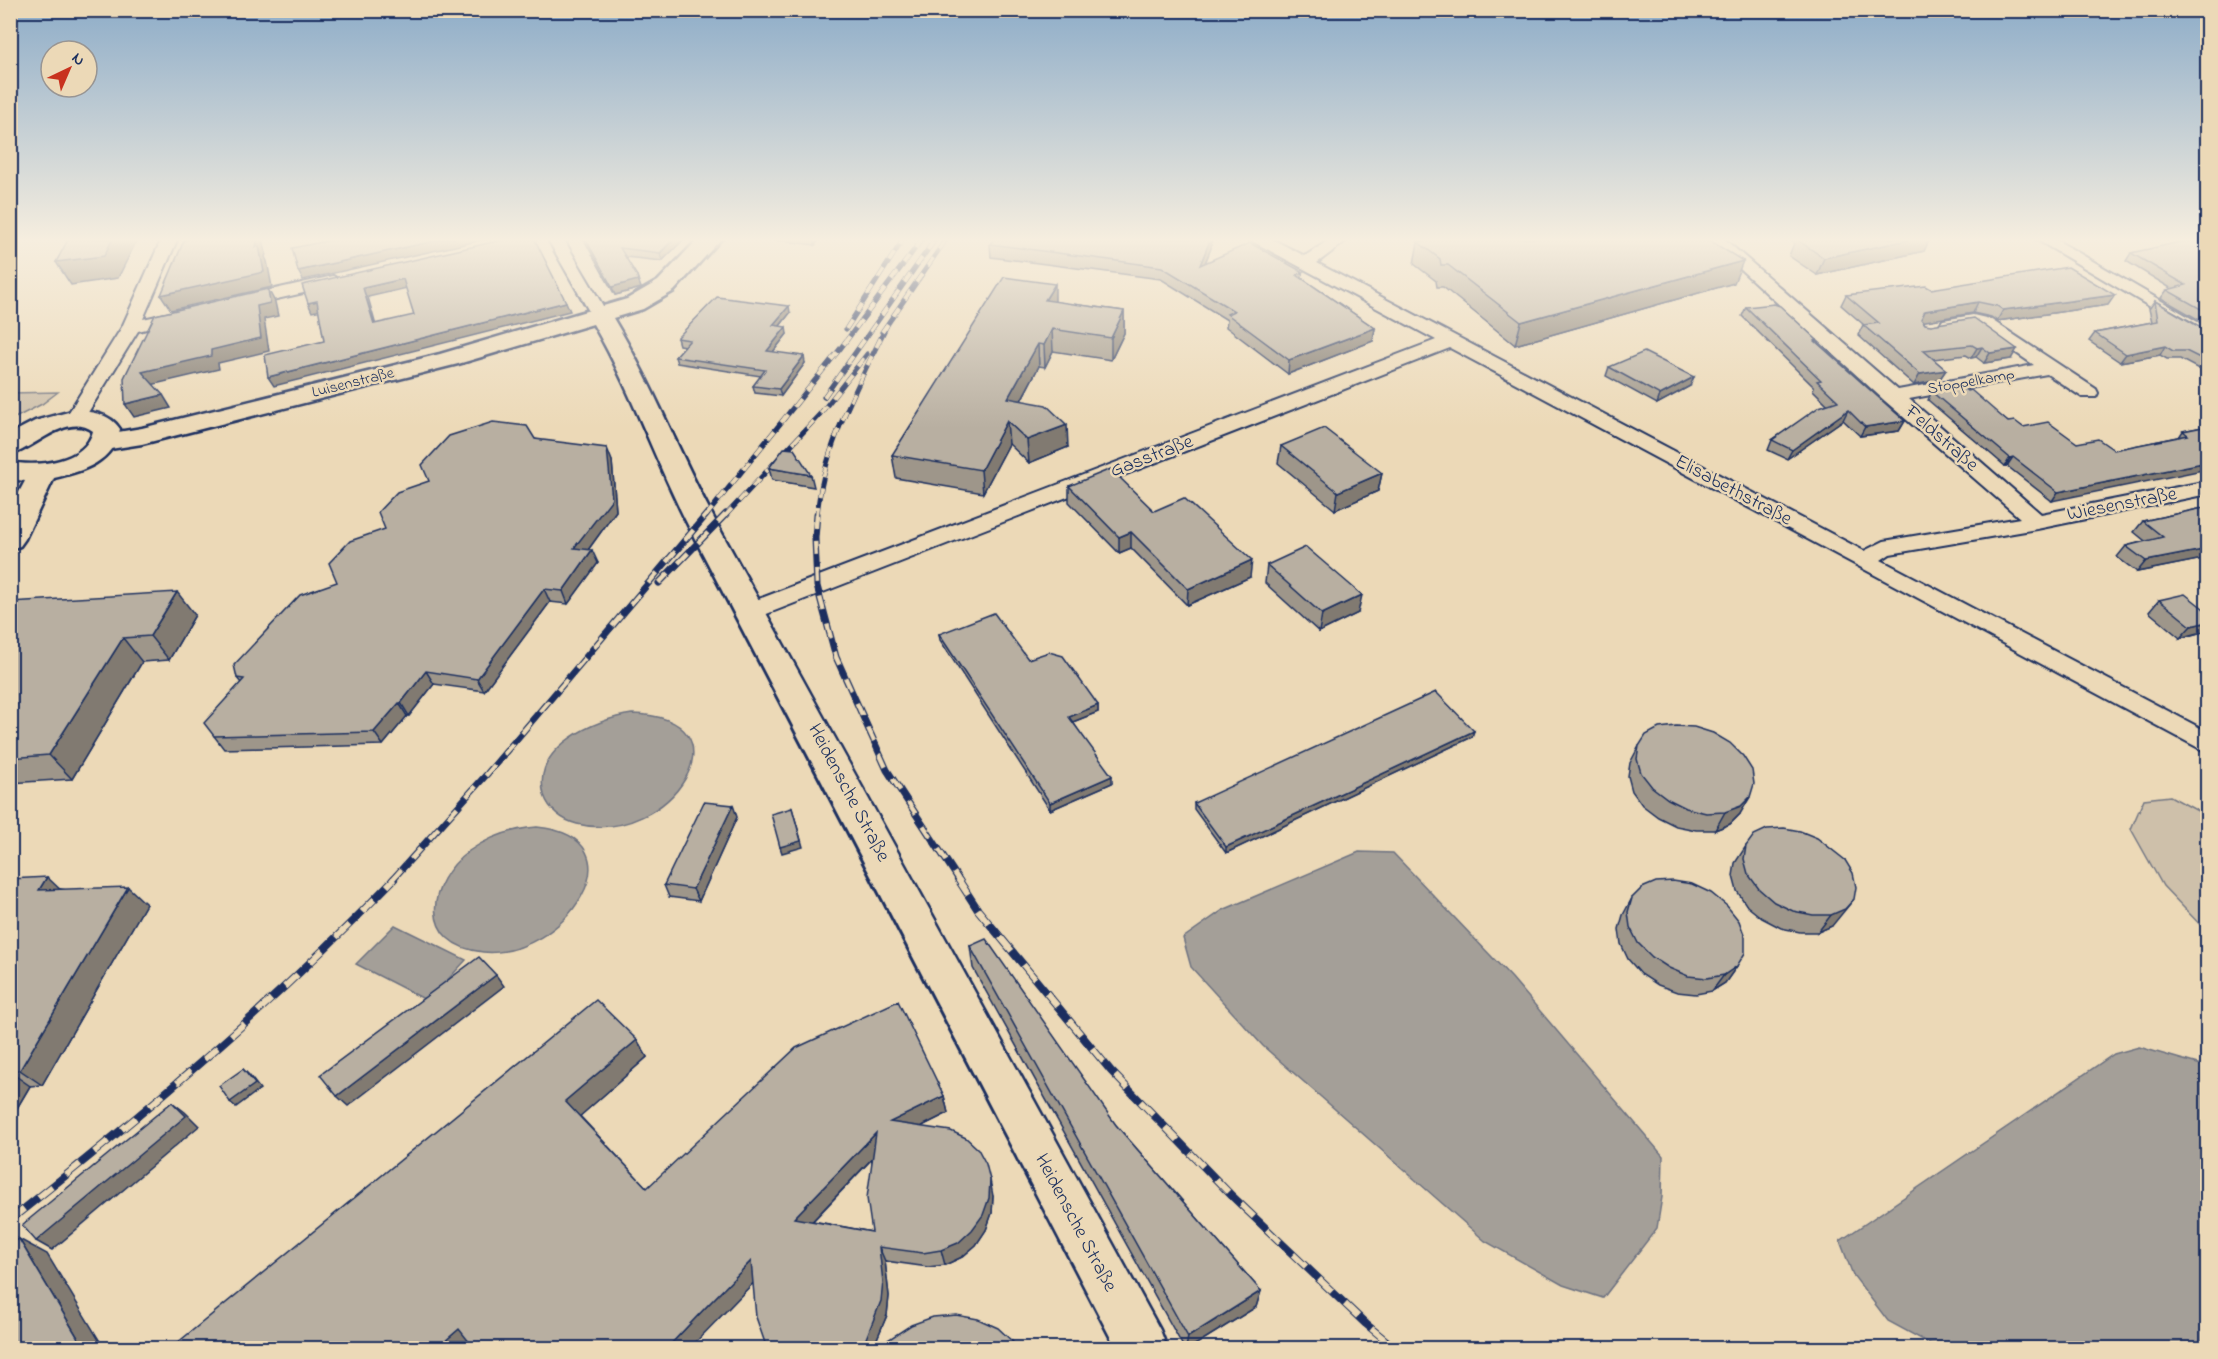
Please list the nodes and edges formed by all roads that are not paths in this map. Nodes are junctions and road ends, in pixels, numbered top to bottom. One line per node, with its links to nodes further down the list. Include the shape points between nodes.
1 (142, 301): 11 (street)
2 (242, 301): 8 (street)
3 (592, 301): 10 (street, Heidensche Straße)
4 (640, 301): 10 (main road, Luisenstraße)
5 (1378, 301): 14 (street, Elisabethstraße)
6 (1785, 301): 17 (street, Feldstraße)
7 (2149, 301): 13 (street)
8 (222, 306)
9 (199, 311): 11 (street)
10 (600, 316): 19 (main road, Luisenstraße, via 449,359 142,436); 27 (main road, Heidensche Straße, via 653,416 670,461 700,520)
11 (131, 327): 18 (street)
12 (1926, 328): 15 (street, Stoppelkamp, via 1973,320 1984,323)
13 (2208, 336)
14 (1451, 341): 26 (street, Elisabethstraße); 27 (street, Gasstraße)
15 (2050, 368): 16 (street, Stoppelkamp); 17 (street, Stoppelkamp)
16 (2089, 393)
17 (1892, 397): 24 (street, Feldstraße)
18 (74, 420): 19 (main road, via 103,425 107,429); 20 (main road, via 45,426)
19 (104, 442): 22 (main road, via 80,461)
20 (10, 447)
21 (10, 470): 22 (main road)
22 (43, 473): 25 (main road)
23 (2208, 488): 24 (street, Wiesenstraße)
24 (2037, 522): 26 (street, via 1884,548)
25 (10, 539)
26 (1865, 561): 28 (street, Elisabethstraße)
27 (751, 611): 29 (main road, Heidensche Straße)
28 (2208, 744)
29 (1142, 1348)

